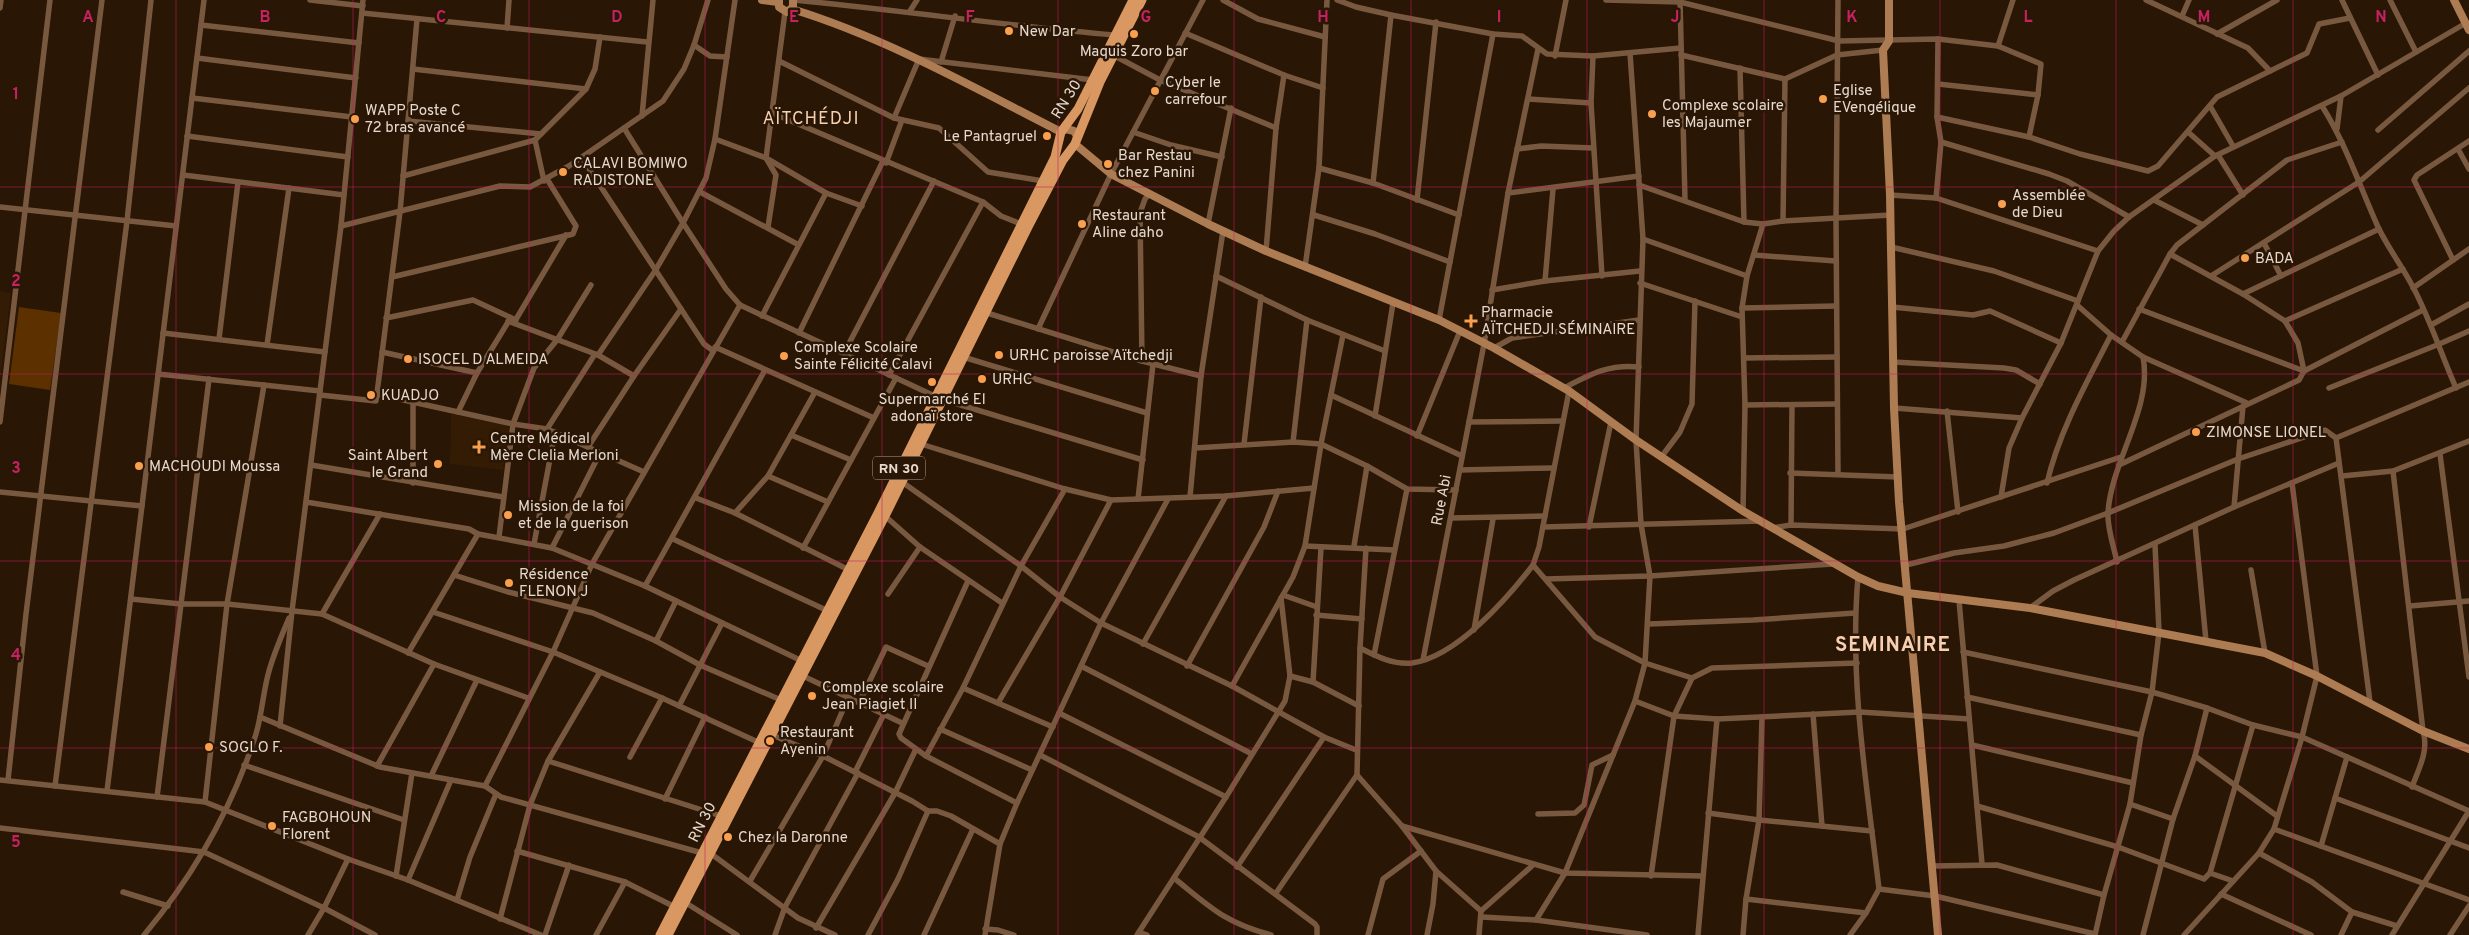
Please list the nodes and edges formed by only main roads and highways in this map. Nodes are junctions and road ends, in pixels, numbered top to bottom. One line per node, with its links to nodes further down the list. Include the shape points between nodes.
1 (1133, 0): 3 (main road, RN 30 / RN 30, via 1078,109 1061,132 1055,157)
2 (1142, 0): 3 (main road, RN 30, via 1113,55 1075,144 1063,160 963,356)
3 (938, 397): 4 (main road, RN 30 / RN 30, via 721,816); 4 (main road, RN 30, via 921,444 902,482 772,735)
4 (706, 853): 5 (main road, RN 30, via 686,903); 5 (main road, RN 30 / RN 30, via 675,907)
5 (667, 935)

